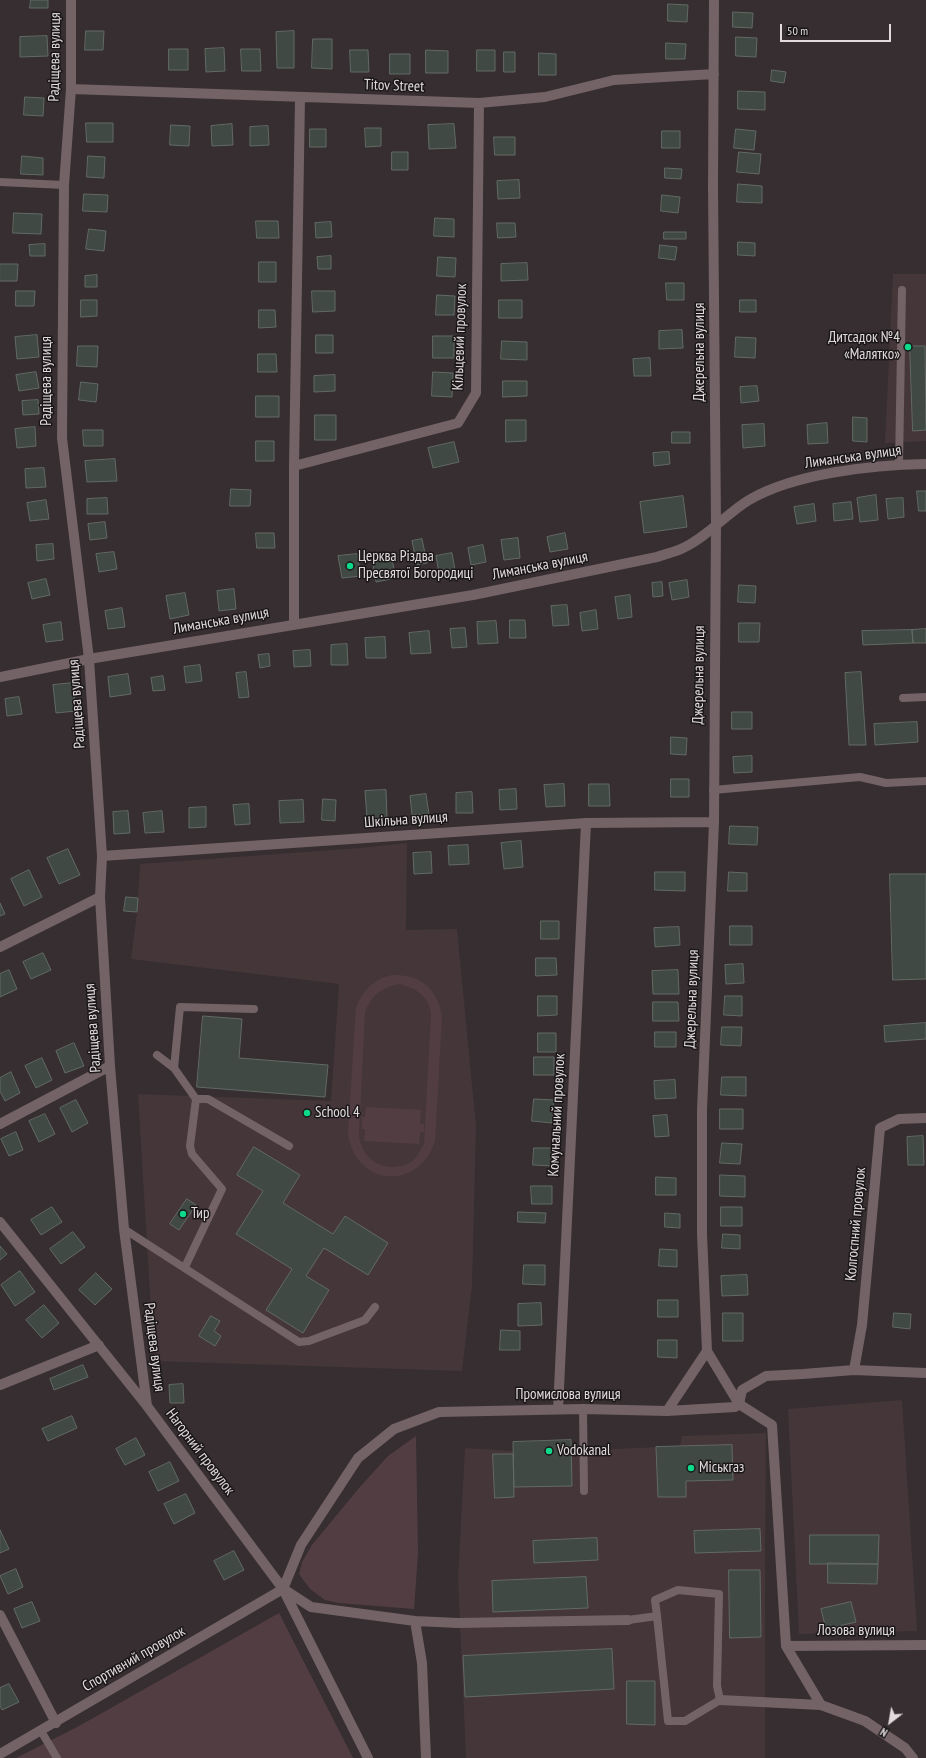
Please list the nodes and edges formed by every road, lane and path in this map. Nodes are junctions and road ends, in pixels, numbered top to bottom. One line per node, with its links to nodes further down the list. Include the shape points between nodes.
1 (71, 0): 4 (street, Радіщева вулиця)
2 (714, 0): 3 (street, Джерельна вулиця)
3 (714, 74): 6 (street, Titov Street, via 614,80 546,97); 13 (street, Джерельна вулиця)
4 (71, 89): 5 (street, Titov Street); 8 (street, Радіщева вулиця)
5 (300, 98): 6 (street, Titov Street); 12 (street)
6 (479, 103): 12 (street, Кільцевий провулок, via 476,393 458,423)
7 (0, 182): 8 (lane)
8 (64, 185): 15 (street, Радіщева вулиця, via 62,438)
9 (902, 290): 11 (lane)
10 (926, 464): 11 (street, Лиманська вулиця)
11 (899, 465): 13 (street, Лиманська вулиця, via 796,481 750,499)
12 (294, 466): 14 (street)
13 (716, 523): 14 (street, Лиманська вулиця, via 683,548 657,557 473,595); 20 (street, Джерельна вулиця)
14 (294, 624): 15 (street, Лиманська вулиця)
15 (90, 659): 16 (street, Лиманська вулиця); 23 (street, Радіщева вулиця)
16 (0, 677)
17 (926, 697): 18 (lane)
18 (903, 698)
19 (926, 781): 20 (lane, via 886,783 860,777)
20 (713, 790): 21 (street, Джерельна вулиця)
21 (714, 822): 22 (street, Шкільна вулиця); 39 (street, Джерельна вулиця, via 702,1110 702,1234)
22 (586, 823): 23 (street, Шкільна вулиця); 46 (street, Комунальний провулок)
23 (102, 856): 24 (street, Радіщева вулиця)
24 (100, 896): 25 (street); 28 (street, Радіщева вулиця)
25 (0, 947)
26 (254, 1009): 29 (lane, via 180,1007)
27 (157, 1055): 29 (lane)
28 (110, 1066): 32 (street); 35 (street, Радіщева вулиця)
29 (174, 1068): 30 (lane)
30 (196, 1099): 33 (lane, via 208,1099); 36 (lane, via 190,1146 192,1154 222,1189)
31 (926, 1118): 40 (street, Колгоспний провулок, via 899,1119 880,1128 862,1325)
32 (0, 1124)
33 (289, 1146)
34 (0, 1222): 38 (street, Нагорний провулок)
35 (124, 1230): 36 (lane); 44 (street, Радіщева вулиця)
36 (185, 1267): 37 (lane, via 298,1342 309,1341 365,1320)
37 (375, 1307)
38 (98, 1345): 42 (street); 44 (street, Нагорний провулок)
39 (707, 1351): 43 (street); 47 (street)
40 (854, 1370): 41 (street); 43 (street, via 766,1376 742,1390)
41 (926, 1373)
42 (0, 1385)
43 (739, 1404): 47 (street, Промислова вулиця, via 734,1407); 55 (street, via 772,1425)
44 (147, 1406): 49 (street, Нагорний провулок)
45 (583, 1408): 46 (street, Промислова вулиця); 47 (street, Промислова вулиця); 48 (lane)
46 (558, 1409): 49 (street, Промислова вулиця, via 439,1412 394,1429 358,1458 301,1545)
47 (667, 1411)
48 (584, 1491)
49 (283, 1589): 53 (street, via 310,1607); 58 (street, Спортивний провулок); 62 (street)
50 (0, 1615): 58 (street)
51 (658, 1616): 52 (lane); 56 (lane, via 668,1721 685,1721); 56 (lane, via 655,1600 678,1590 719,1594 717,1686)
52 (628, 1620): 53 (street)
53 (415, 1621): 63 (street, via 422,1663)
54 (926, 1645): 55 (street, Лозова вулиця)
55 (786, 1646): 57 (street)
56 (720, 1700): 57 (street)
57 (821, 1705): 64 (street, via 865,1721 905,1748)
58 (56, 1723): 59 (street, Спортивний провулок)
59 (41, 1731): 60 (street, Спортивний провулок); 61 (lane)
60 (0, 1754)
61 (57, 1758)
62 (368, 1758)
63 (426, 1758)
64 (913, 1758)

